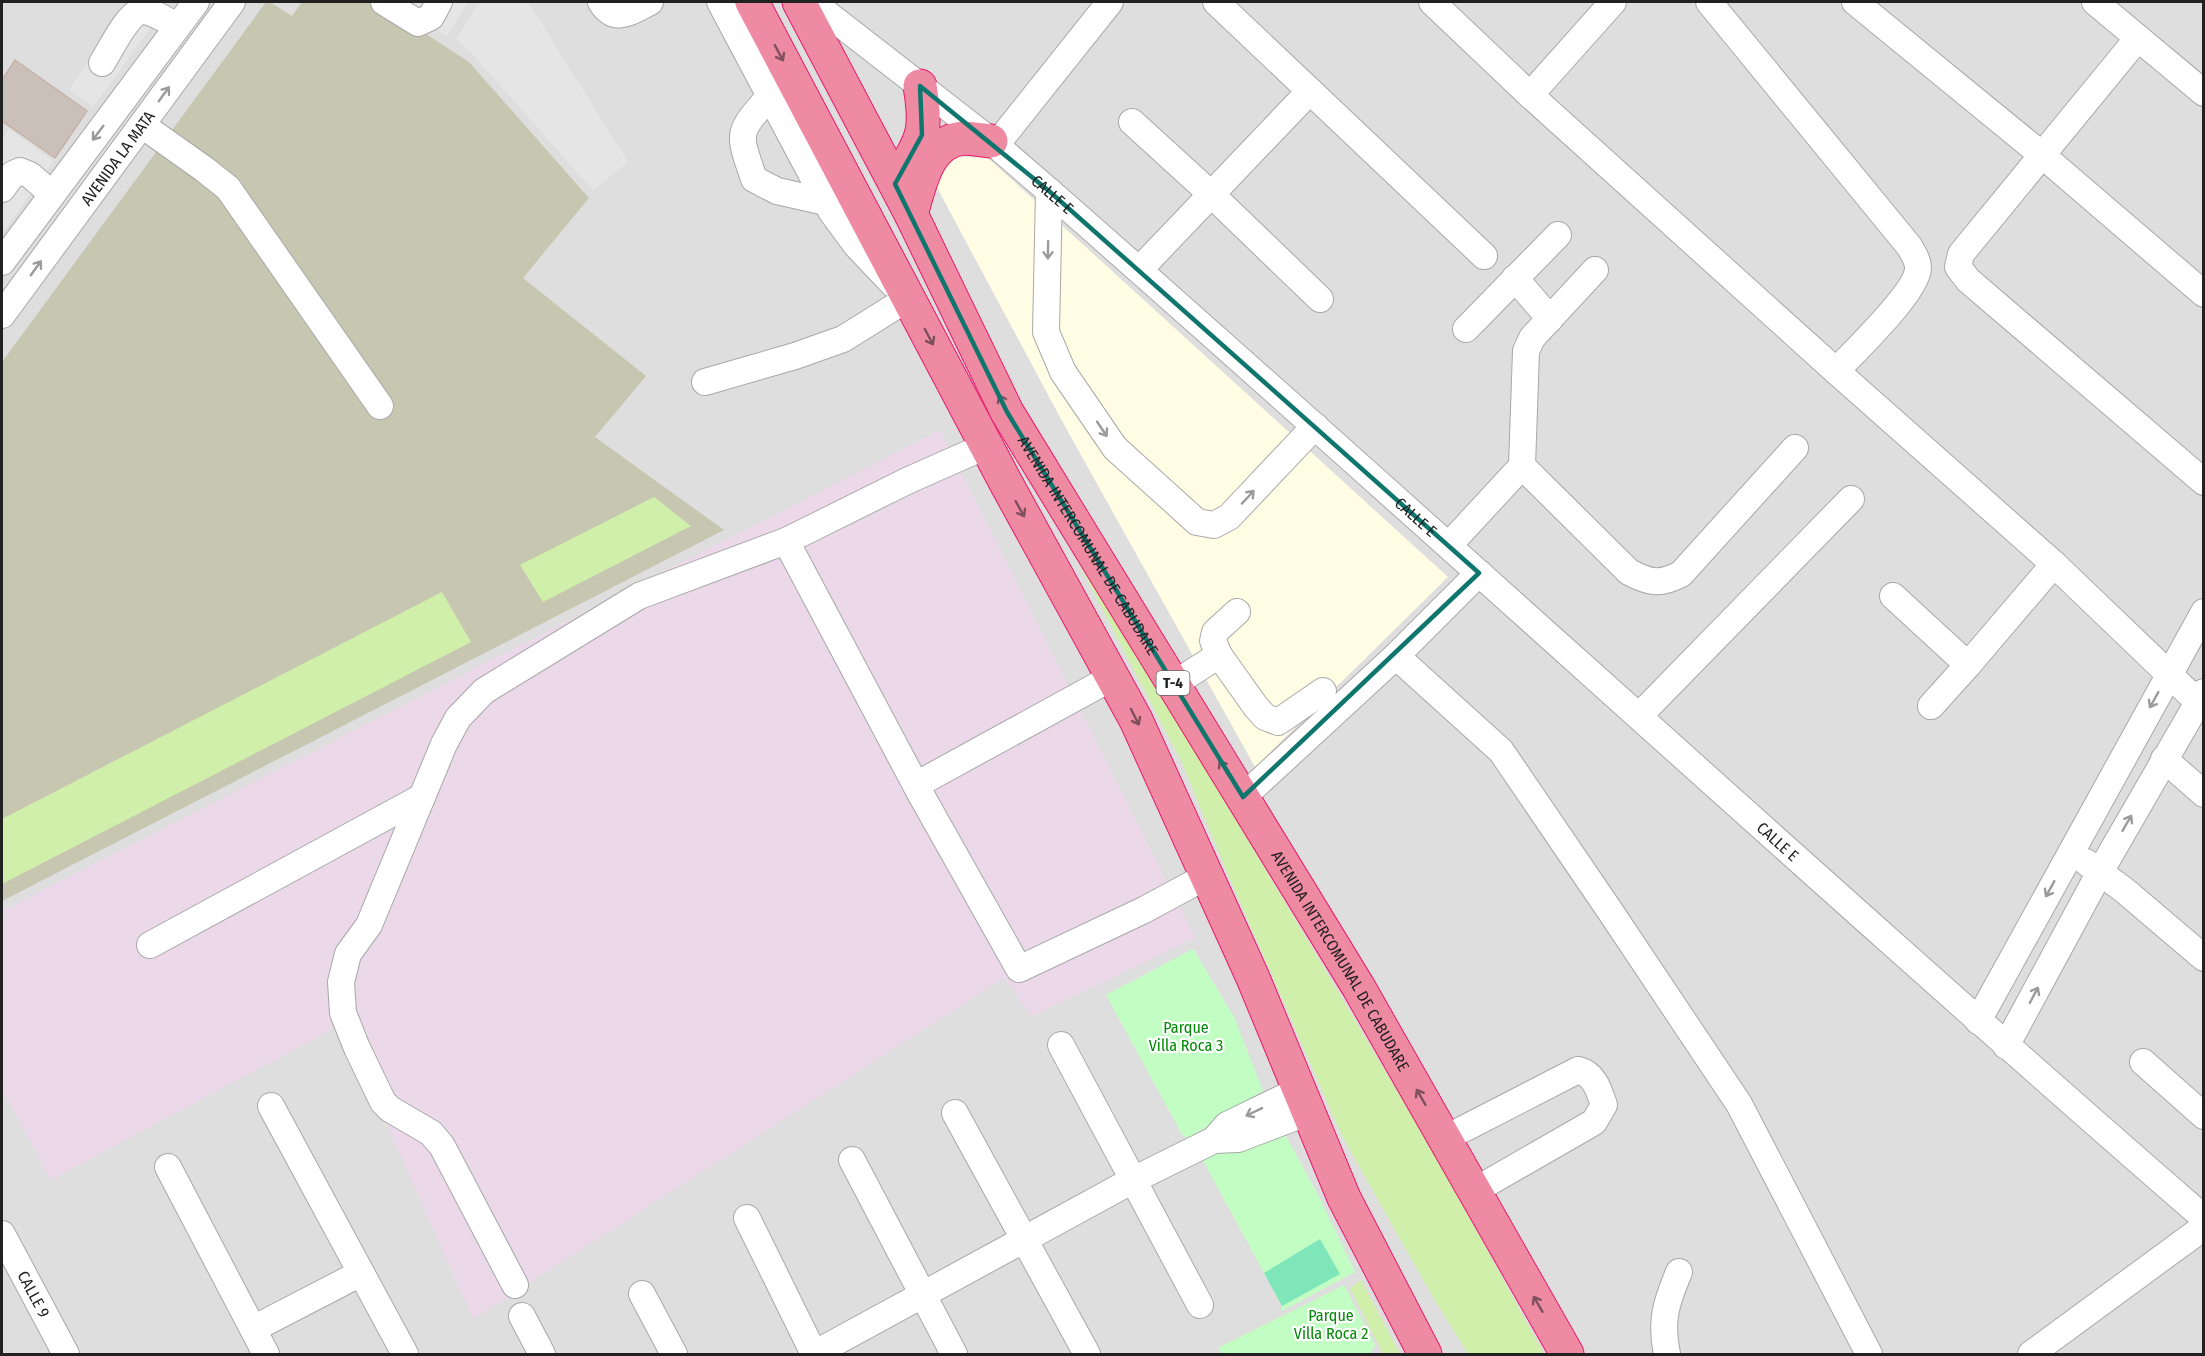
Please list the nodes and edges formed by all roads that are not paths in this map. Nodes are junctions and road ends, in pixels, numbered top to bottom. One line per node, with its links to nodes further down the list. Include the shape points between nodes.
1 (196, 2): 18 (street, AVENIDA LA MATA)
2 (232, 2): 27 (street, AVENIDA LA MATA, one-way to 2)
3 (384, 2): 4 (street, via 418,23 431,17)
4 (439, 2)
5 (601, 2): 6 (street, via 612,14 619,15)
6 (650, 2)
7 (720, 2): 25 (street)
8 (752, 2): 45 (highway, one-way to 45)
9 (799, 2): 30 (highway, AVENIDA INTERCOMUNAL DE CABUDARE / T-4)
10 (812, 2): 21 (street, CALLE E)
11 (1110, 2): 28 (street)
12 (1216, 2): 22 (street)
13 (1432, 2): 24 (street)
14 (1613, 2): 24 (street)
15 (1709, 2): 49 (street, via 1915,256 1918,268 1909,291)
16 (1855, 2): 29 (street)
17 (2095, 2): 19 (street)
18 (177, 26): 20 (street, via 140,11 132,15); 33 (street, AVENIDA LA MATA, one-way to 33)
19 (2138, 38): 23 (street); 29 (street)
20 (102, 63)
21 (920, 86): 28 (street, CALLE E); 30 (highway, via 922,135)
22 (1310, 91): 34 (street); 38 (street)
23 (2204, 93)
24 (1530, 95): 49 (street)
25 (770, 96): 35 (street); 35 (street, via 747,122 742,135 754,179 777,191)
26 (1132, 122): 34 (street)
27 (142, 124): 46 (street, AVENIDA LA MATA, one-way to 27); 51 (street, via 228,188)
28 (993, 143): 32 (street, CALLE E); 36 (highway, via 962,138 944,145 928,160)
29 (2042, 155): 43 (street); 56 (street, via 1961,254 1958,267 1968,280)
30 (895, 184): 36 (highway, AVENIDA INTERCOMUNAL DE CABUDARE / T-4)
31 (2, 189): 33 (street, via 20,171)
32 (1049, 191): 40 (street, CALLE E); 52 (street, one-way to 52, via 1046,332 1063,372 1115,448 1197,522 1214,525 1229,517)
33 (52, 194): 39 (street, AVENIDA LA MATA)
34 (1211, 194): 40 (street); 44 (street)
35 (826, 202): 45 (street, via 856,245)
36 (911, 214): 70 (highway, AVENIDA INTERCOMUNAL DE CABUDARE / T-4, one-way to 36, via 1007,412)
37 (1558, 235): 42 (street)
38 (1484, 256)
39 (2, 262)
40 (1139, 270): 52 (street, CALLE E)
41 (1595, 270): 47 (street)
42 (1515, 278): 47 (street); 48 (street)
43 (2204, 294)
44 (1320, 299)
45 (909, 301): 50 (street, via 843,339); 53 (highway, one-way to 53)
46 (2, 315)
47 (1550, 319): 55 (street, via 1526,351)
48 (1467, 329)
49 (1836, 371): 60 (street)
50 (705, 382)
51 (380, 406)
52 (1315, 426): 59 (street, CALLE E)
53 (986, 446): 58 (street); 69 (highway, one-way to 69)
54 (1795, 448): 55 (street, via 1681,574 1666,582 1645,581 1629,572)
55 (1522, 466): 59 (street)
56 (2204, 482)
57 (1851, 499): 74 (street)
58 (786, 541): 76 (street); 78 (street, via 639,596 484,691 458,718)
59 (1449, 545): 61 (street, CALLE E)
60 (2054, 564): 67 (street); 68 (street)
61 (1479, 573): 66 (street); 74 (street, CALLE E)
62 (1893, 596): 67 (street)
63 (1237, 612): 65 (street, via 1215,632 1213,641)
64 (2204, 612): 68 (street)
65 (1219, 655): 70 (street); 71 (street, via 1265,717 1278,722)
66 (1396, 656): 79 (street); 122 (street, via 1501,751 1604,902 1739,1104)
67 (1968, 665): 73 (street)
68 (2169, 674): 72 (street); 80 (street, one-way to 80)
69 (1113, 677): 76 (street); 82 (highway, one-way to 82)
70 (1174, 684): 79 (highway, AVENIDA INTERCOMUNAL DE CABUDARE / T-4, one-way to 70)
71 (1323, 691)
72 (2201, 697): 75 (street)
73 (1931, 706)
74 (1639, 716): 85 (street, CALLE E)
75 (2164, 759): 77 (street); 81 (street, one-way to 75)
76 (916, 785): 82 (street, via 1019,969)
77 (2204, 794)
78 (422, 797): 83 (street); 105 (street, via 369,925 348,954 341,982 343,1012 383,1102 431,1133 442,1146)
79 (1242, 797): 93 (highway, AVENIDA INTERCOMUNAL DE CABUDARE / T-4, one-way to 79, via 1359,988)
80 (2072, 850): 81 (street); 85 (street, one-way to 85)
81 (2100, 872): 84 (street); 87 (street, one-way to 81)
82 (1207, 876): 89 (highway)
83 (150, 945)
84 (2204, 958)
85 (1978, 1021): 87 (street, CALLE E)
86 (1061, 1045): 96 (street)
87 (2006, 1046): 99 (street, CALLE E)
88 (2144, 1062): 92 (street)
89 (1304, 1101): 96 (street, via 1227,1125 1214,1140); 119 (highway, via 1344,1198)
90 (271, 1106): 104 (street)
91 (955, 1113): 102 (street)
92 (2204, 1116)
93 (1444, 1139): 97 (highway, AVENIDA INTERCOMUNAL DE CABUDARE / T-4); 97 (street, via 1578,1070 1585,1071 1598,1084 1604,1105 1594,1122)
94 (852, 1160): 107 (street)
95 (168, 1167): 110 (street)
96 (1133, 1180): 102 (street); 108 (street)
97 (1474, 1191): 120 (highway, AVENIDA INTERCOMUNAL DE CABUDARE / T-4, one-way to 97)
98 (747, 1218): 116 (street)
99 (2204, 1218)
100 (2204, 1227): 123 (street)
101 (2, 1234): 111 (street, CALLE 9)
102 (1024, 1240): 107 (street); 118 (street)
103 (1679, 1272): 121 (street, via 1667,1299 1662,1333)
104 (361, 1273): 110 (street); 113 (street)
105 (515, 1285)
106 (642, 1294): 115 (street)
107 (923, 1295): 116 (street); 117 (street)
108 (1200, 1305)
109 (522, 1316): 114 (street)
110 (253, 1329): 112 (street)
111 (66, 1354)
112 (267, 1354)
113 (405, 1354)
114 (542, 1354)
115 (674, 1354)
116 (814, 1354)
117 (954, 1354)
118 (1087, 1354)
119 (1425, 1354)
120 (1567, 1354)
121 (1667, 1354)
122 (1869, 1354)
123 (2031, 1354)

